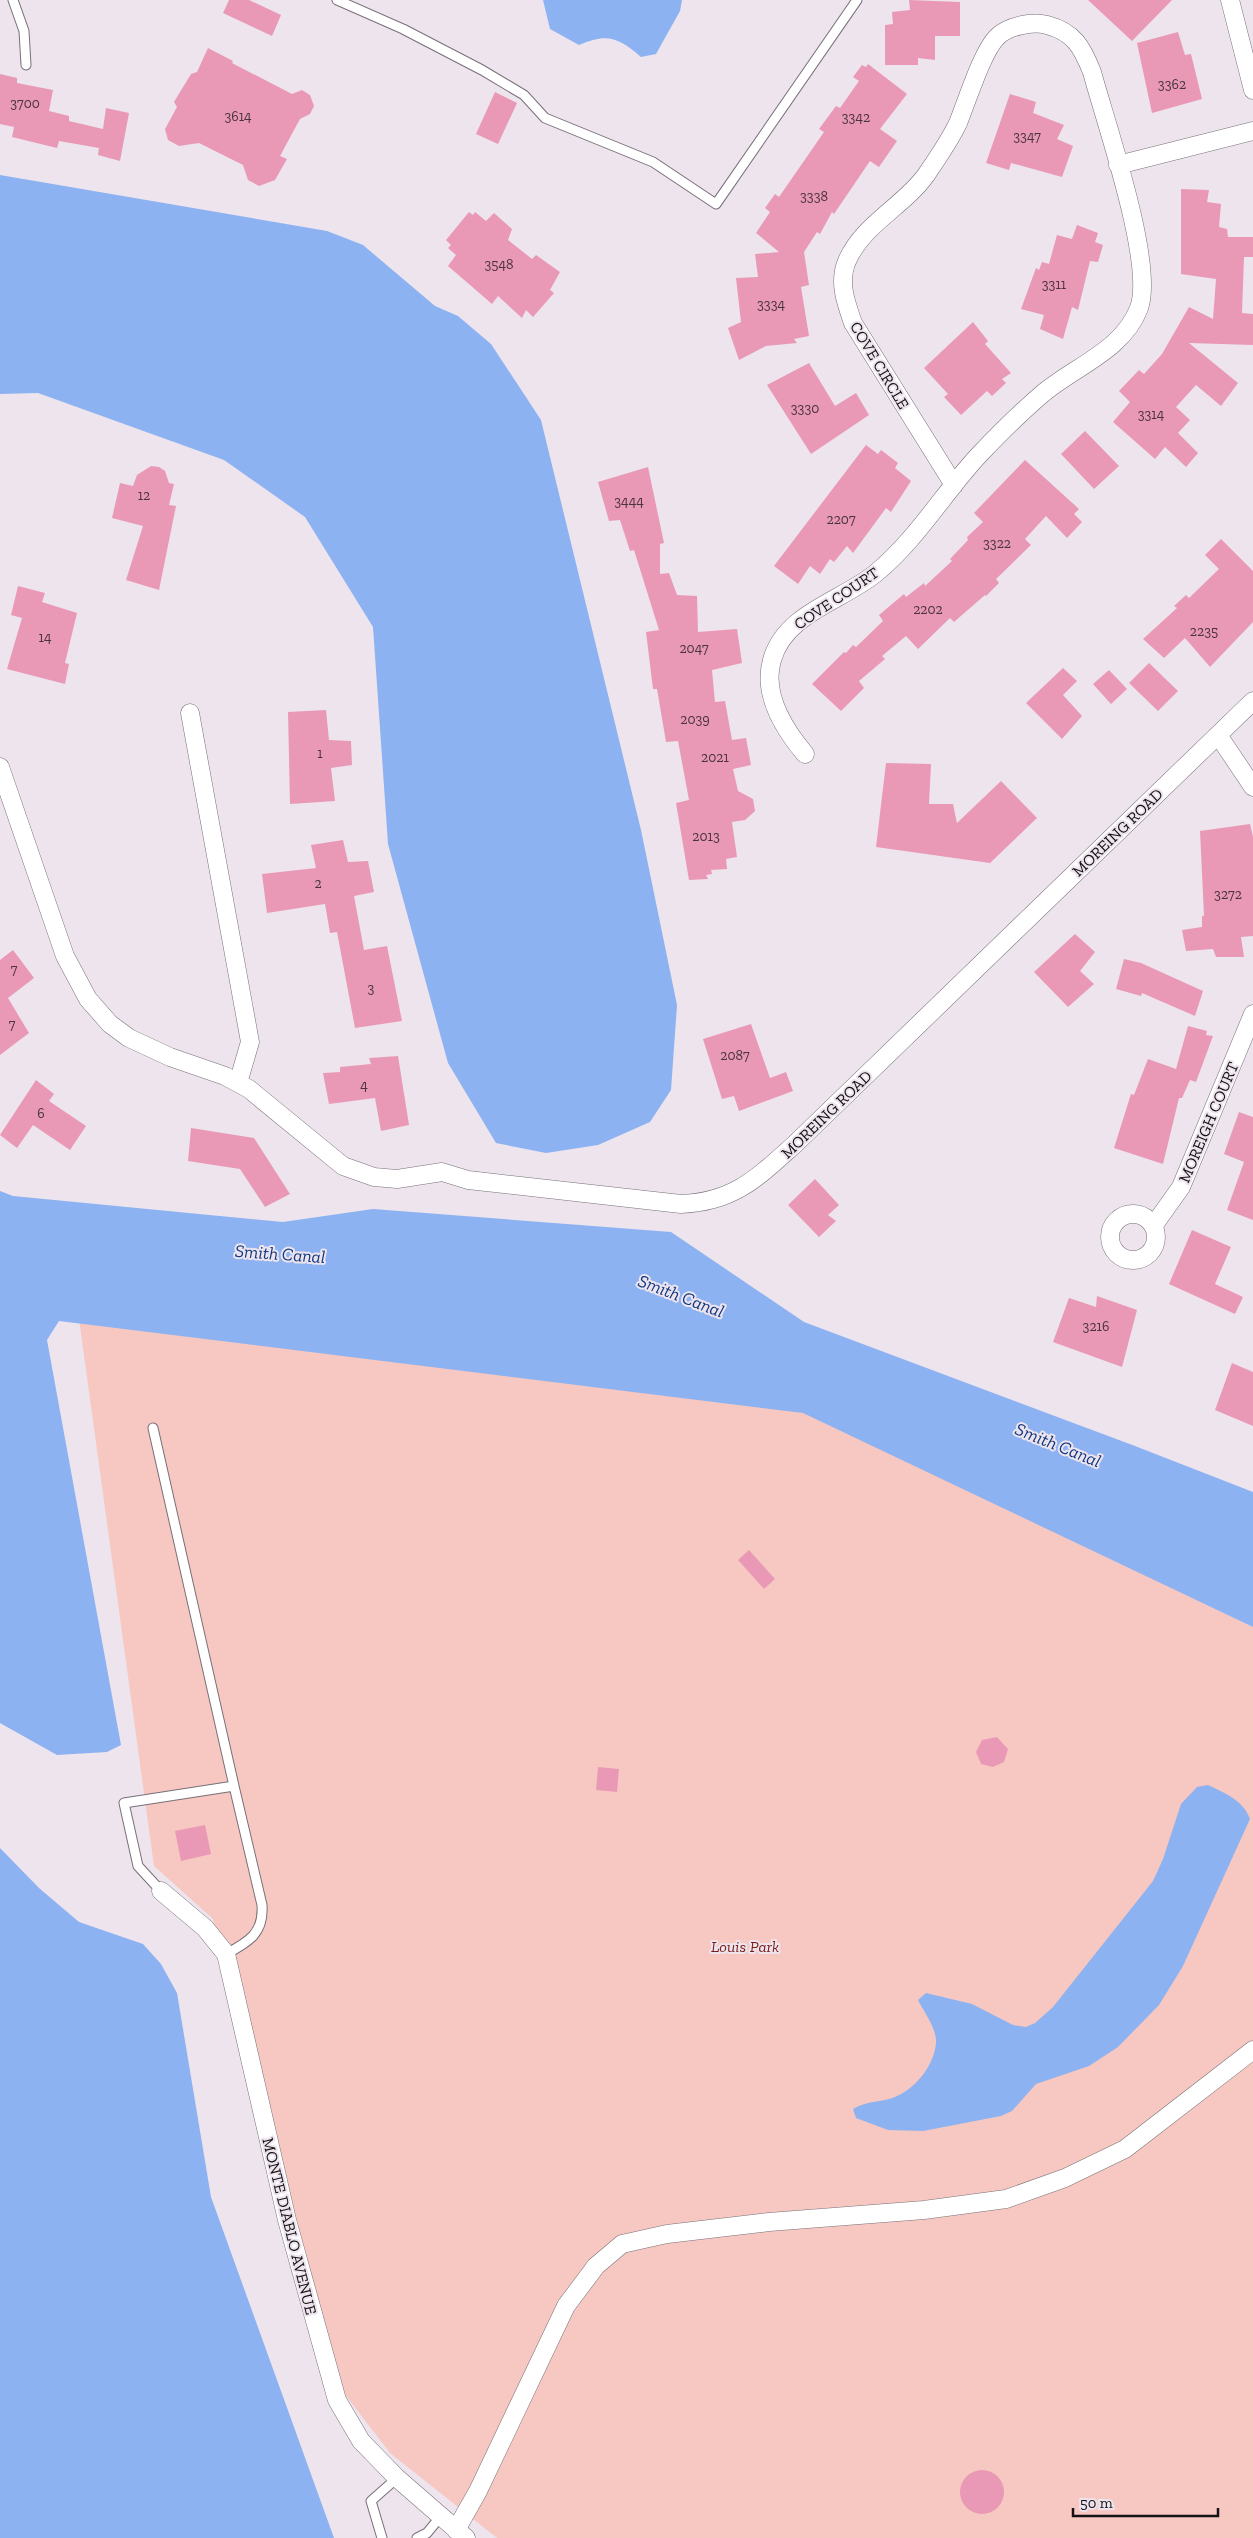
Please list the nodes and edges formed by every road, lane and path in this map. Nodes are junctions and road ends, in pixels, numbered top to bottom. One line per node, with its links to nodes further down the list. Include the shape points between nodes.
1 (12, 0): 5 (lane, via 24,31)
2 (337, 0): 3 (lane, via 403,29 482,70 524,95 545,118 653,162 716,204)
3 (857, 0)
4 (1230, 0): 6 (street)
5 (26, 66)
6 (1253, 90)
7 (1253, 131): 8 (street)
8 (1118, 165): 9 (street, COVE CIRCLE, via 1138,243 1142,286 1140,306 1131,326 1120,339 1041,395 978,456); 9 (street, COVE CIRCLE, via 1092,72 1074,38 1062,29 1042,24 1010,29 998,36 986,54 957,125 925,176 858,241 846,262 845,301 853,323)
9 (954, 486): 13 (street, COVE COURT, via 904,546 875,573 817,609 783,637 772,659 769,677 789,735)
10 (1253, 701): 12 (street, MOREING ROAD)
11 (190, 713): 17 (street, via 250,1042)
12 (1218, 735): 15 (street); 17 (street, MOREING ROAD, via 795,1144 767,1169 725,1197 705,1203 681,1204 468,1180 442,1172 397,1179 374,1177 343,1166)
13 (805, 754)
14 (0, 767): 17 (street, MOREING ROAD, via 66,956 99,1014 129,1038)
15 (1253, 787)
16 (1253, 1014): 18 (street, MOREIGH COURT, via 1181,1187)
17 (238, 1083)
18 (1154, 1225)
19 (153, 1428): 20 (lane)
20 (234, 1786): 21 (lane, via 124,1803 138,1866); 22 (lane, via 263,1918 257,1932 242,1946)
21 (161, 1891): 22 (street, MONTE DIABLO AVENUE, via 205,1928)
22 (226, 1954): 24 (street, MONTE DIABLO AVENUE, via 287,2220 337,2400 361,2441)
23 (1253, 2050): 26 (street, via 1125,2149 1065,2178 1006,2199 924,2210 676,2232 622,2244 596,2266 566,2306 478,2491)
24 (397, 2478): 25 (street, MONTE DIABLO AVENUE); 27 (lane, via 371,2501)
25 (441, 2516): 26 (street, MONTE DIABLO AVENUE); 28 (lane, via 428,2532)
26 (461, 2534)
27 (382, 2538)
28 (417, 2538)

